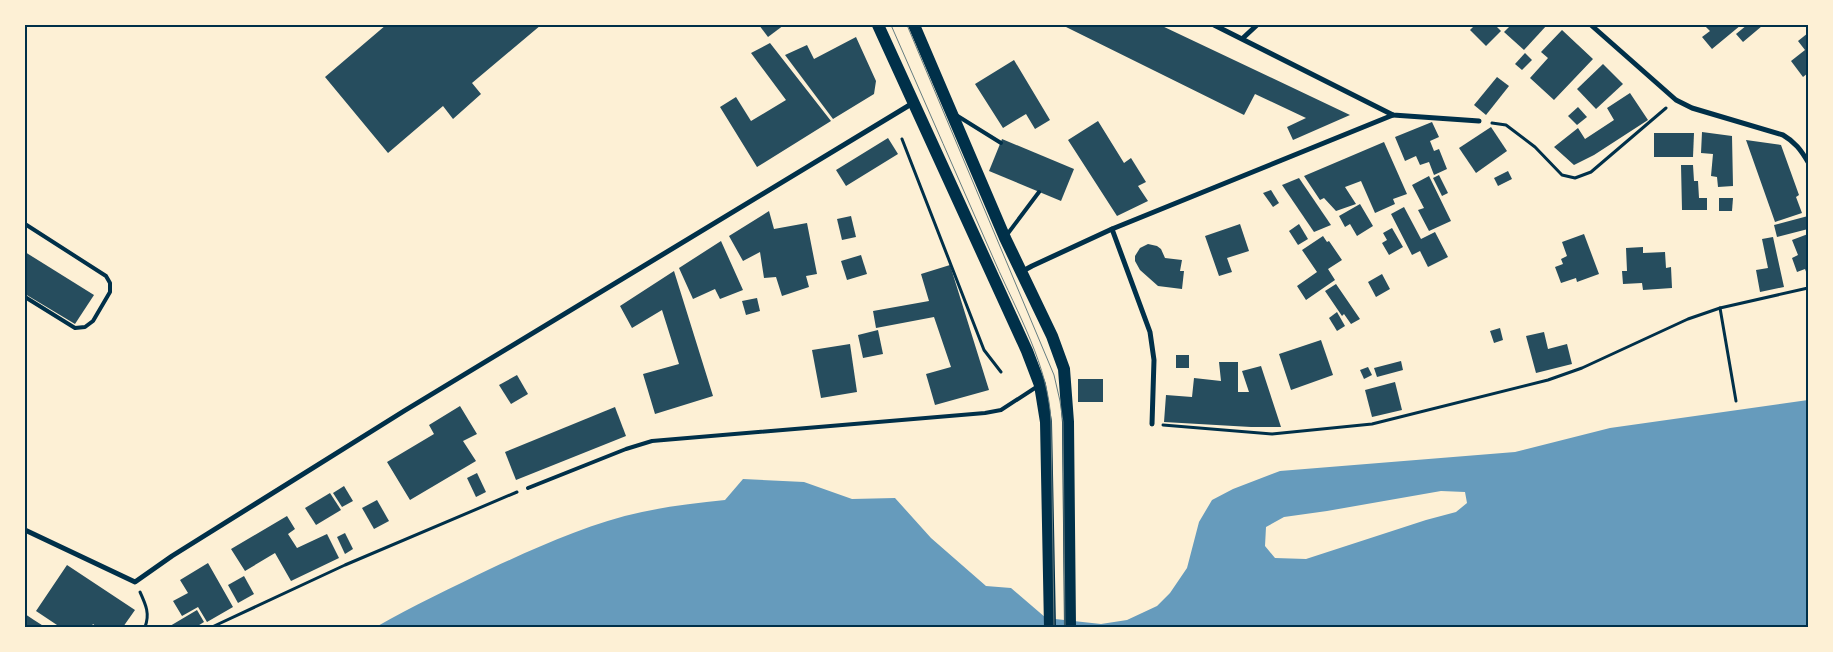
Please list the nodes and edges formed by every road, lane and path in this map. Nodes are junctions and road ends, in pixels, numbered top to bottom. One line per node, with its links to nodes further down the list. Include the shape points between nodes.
1 (878, 25): 8 (main road)
2 (914, 25): 9 (main road)
3 (1214, 25): 6 (street)
4 (1257, 25): 6 (street)
5 (1591, 25): 7 (street)
6 (1243, 38): 10 (street)
7 (1676, 100): 11 (path, via 1591,172 1575,178 1562,175 1535,147 1506,125); 14 (street, via 1692,108 1783,135 1802,151)
8 (913, 103): 24 (main road); 29 (street, via 404,411)
9 (950, 111): 13 (lane); 18 (main road)
10 (1393, 115): 11 (street); 17 (street)
11 (1479, 121)
12 (902, 139): 23 (path, via 984,350)
13 (1000, 143)
14 (1808, 162)
15 (1039, 192): 18 (lane)
16 (25, 224): 21 (lane, via 106,276 110,283 110,292 93,321 85,327 75,328)
17 (1112, 228): 19 (street); 26 (street, via 1150,332 1154,360)
18 (1005, 238): 19 (main road)
19 (1021, 272): 33 (main road, via 1059,351 1064,369 1068,422)
20 (1808, 288): 22 (path)
21 (25, 297)
22 (1720, 308): 25 (path); 26 (path, via 1548,380 1372,424 1272,434)
23 (1001, 372)
24 (1040, 385): 27 (lane, via 1001,410 985,413 652,442); 32 (main road, via 1046,422)
25 (1736, 401)
26 (1152, 424)
27 (528, 488): 31 (path, via 345,565)
28 (25, 530): 29 (street)
29 (135, 582): 30 (path, via 148,612)
30 (145, 627)
31 (212, 627)
32 (1050, 627)
33 (1070, 627)

